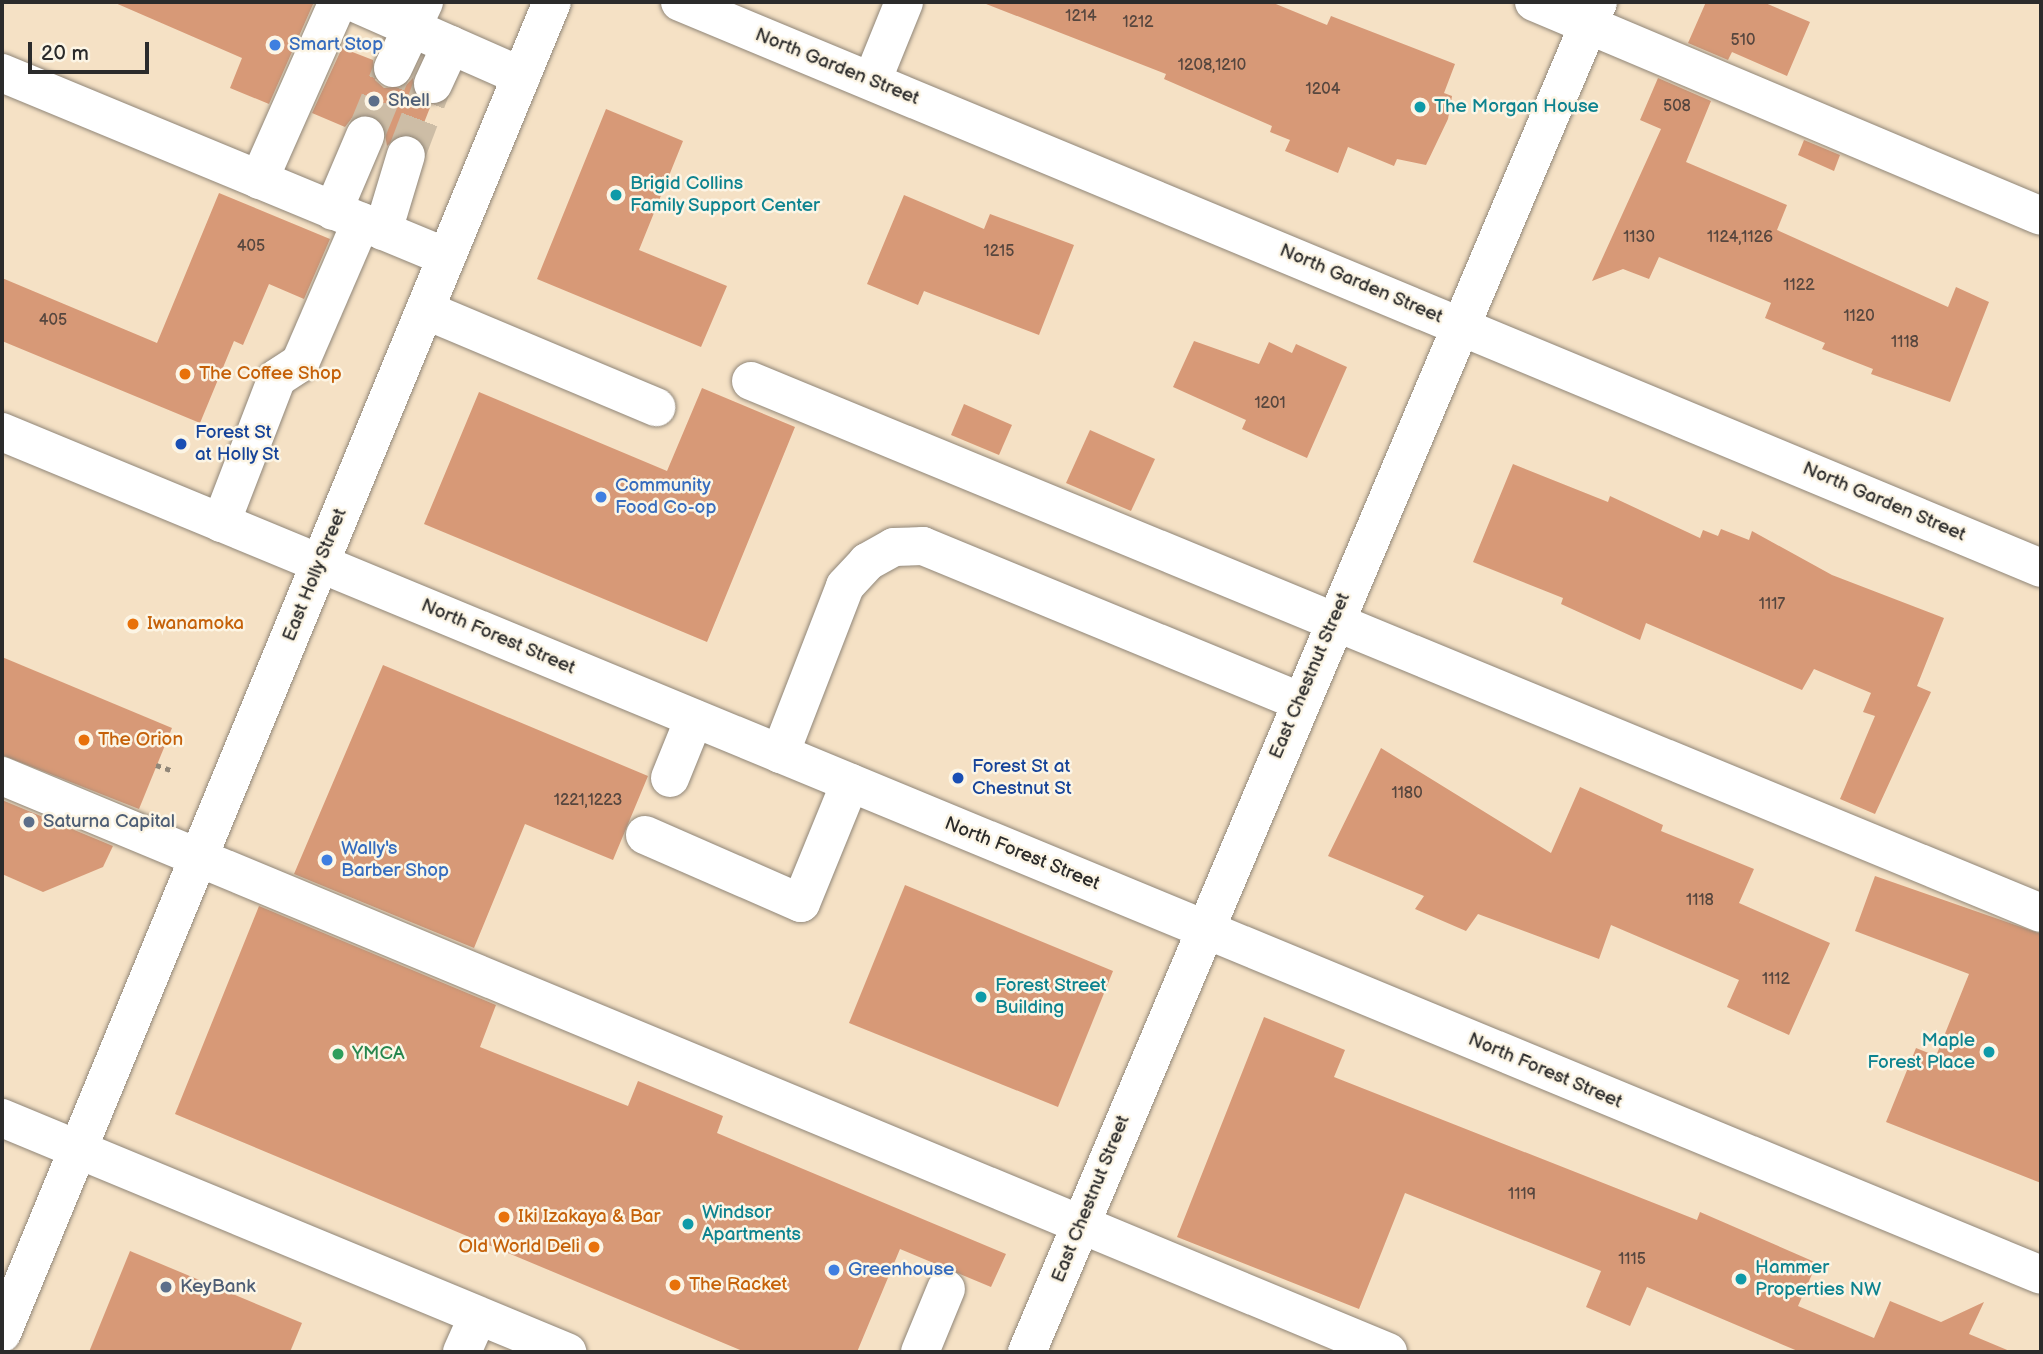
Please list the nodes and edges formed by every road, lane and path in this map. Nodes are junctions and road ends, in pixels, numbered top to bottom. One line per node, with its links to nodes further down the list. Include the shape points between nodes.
1 (338, 2): 17 (main road)
2 (353, 2): 8 (main road)
3 (552, 2): 12 (main road, East Holly Street)
4 (680, 2): 13 (main road, North Garden Street)
5 (904, 2): 13 (main road)
6 (1534, 2): 7 (main road)
7 (1594, 13): 18 (main road); 22 (main road, East Chestnut Street)
8 (418, 15): 9 (main road); 10 (main road)
9 (451, 46): 12 (main road); 14 (main road)
10 (393, 68)
11 (2, 73): 17 (main road)
12 (521, 76): 20 (main road, East Holly Street)
13 (872, 81): 22 (main road, North Garden Street)
14 (433, 84)
15 (365, 136): 19 (main road)
16 (406, 155): 19 (main road)
17 (260, 180): 19 (main road)
18 (2041, 216)
19 (359, 221): 20 (main road); 26 (main road, via 300,363 277,378)
20 (446, 257): 21 (main road, East Holly Street)
21 (425, 310): 24 (main road); 27 (main road, East Holly Street)
22 (1461, 326): 28 (main road, North Garden Street); 29 (main road, East Chestnut Street)
23 (751, 381): 29 (main road)
24 (656, 407)
25 (2, 432): 26 (main road, North Forest Street)
26 (221, 523): 27 (main road, North Forest Street)
27 (320, 564): 31 (main road, North Forest Street); 39 (main road, East Holly Street)
28 (2041, 568)
29 (1334, 621): 30 (main road, East Chestnut Street); 40 (main road)
30 (1299, 701): 32 (main road, via 923,545 894,547 867,562 845,586); 41 (main road, East Chestnut Street)
31 (694, 719): 32 (main road, North Forest Street); 36 (main road)
32 (780, 754): 37 (main road, North Forest Street)
33 (156, 765): 34 (path)
34 (173, 771)
35 (2, 776): 39 (main road)
36 (670, 778)
37 (850, 783): 38 (main road, via 801,904); 41 (main road, North Forest Street)
38 (645, 835)
39 (198, 858): 43 (main road, East Holly Street); 44 (main road)
40 (2041, 913)
41 (1203, 928): 44 (main road, East Chestnut Street); 45 (main road, North Forest Street)
42 (2, 1118): 43 (main road)
43 (78, 1149): 47 (main road); 48 (main road, East Holly Street)
44 (1080, 1224): 52 (main road, East Chestnut Street); 53 (main road)
45 (2041, 1275)
46 (946, 1289): 51 (main road)
47 (478, 1316): 49 (main road); 50 (main road)
48 (2, 1333)
49 (463, 1352)
50 (567, 1352)
51 (920, 1352)
52 (1027, 1352)
53 (1388, 1352)

